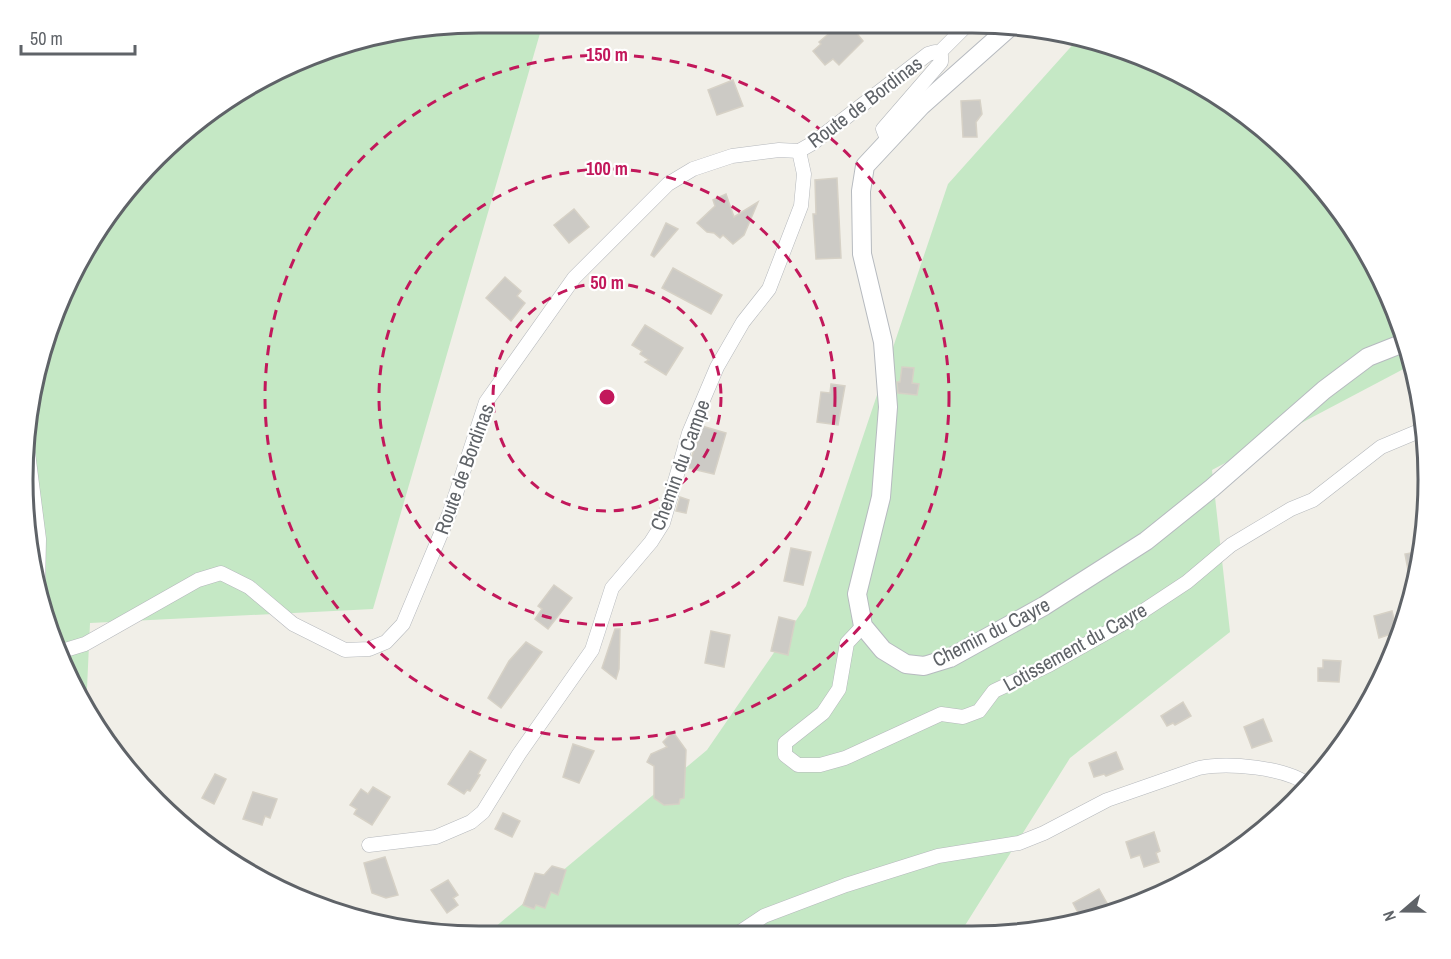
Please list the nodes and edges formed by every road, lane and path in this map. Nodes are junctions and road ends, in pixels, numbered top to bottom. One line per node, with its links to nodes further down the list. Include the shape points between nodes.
1 (959, 33): 3 (street)
2 (1002, 34): 4 (street, Chemin du Cayre)
3 (938, 54): 4 (street, Route de Bordinas, via 941,62 883,129); 5 (street, Route de Bordinas, via 928,54)
4 (887, 139): 10 (street, Chemin du Cayre, via 865,166 861,191 862,254 883,342 888,407 881,497 857,594)
5 (799, 151): 11 (street, Route de Bordinas, via 732,156 668,184 574,278 486,402 446,522 403,624 386,642 369,649 345,650 293,624 249,587 221,573 198,580 85,644); 13 (street, Chemin du Campe, via 804,174 801,206 769,289 743,322 717,367 690,433 663,523 612,588 592,650 483,813 436,837)
6 (1397, 346): 10 (street, Chemin du Cayre, via 1368,357 1324,390 1146,541 1044,606 950,658 924,666 906,664 882,650)
7 (1415, 433): 10 (street, Lotissement du Cayre, via 1381,447 1313,500 1231,544 1188,582 1131,619 994,691 979,711 963,717 941,714 845,758 820,765 798,765 784,756 785,743 823,713 838,689 847,643)
8 (34, 496): 9 (street)
9 (39, 548)
10 (863, 626)
11 (67, 650)
12 (1301, 780): 14 (street, via 1293,775 1239,766 1199,768 1107,800 1019,843 938,856 846,885 764,916)
13 (369, 845)
14 (749, 926)

